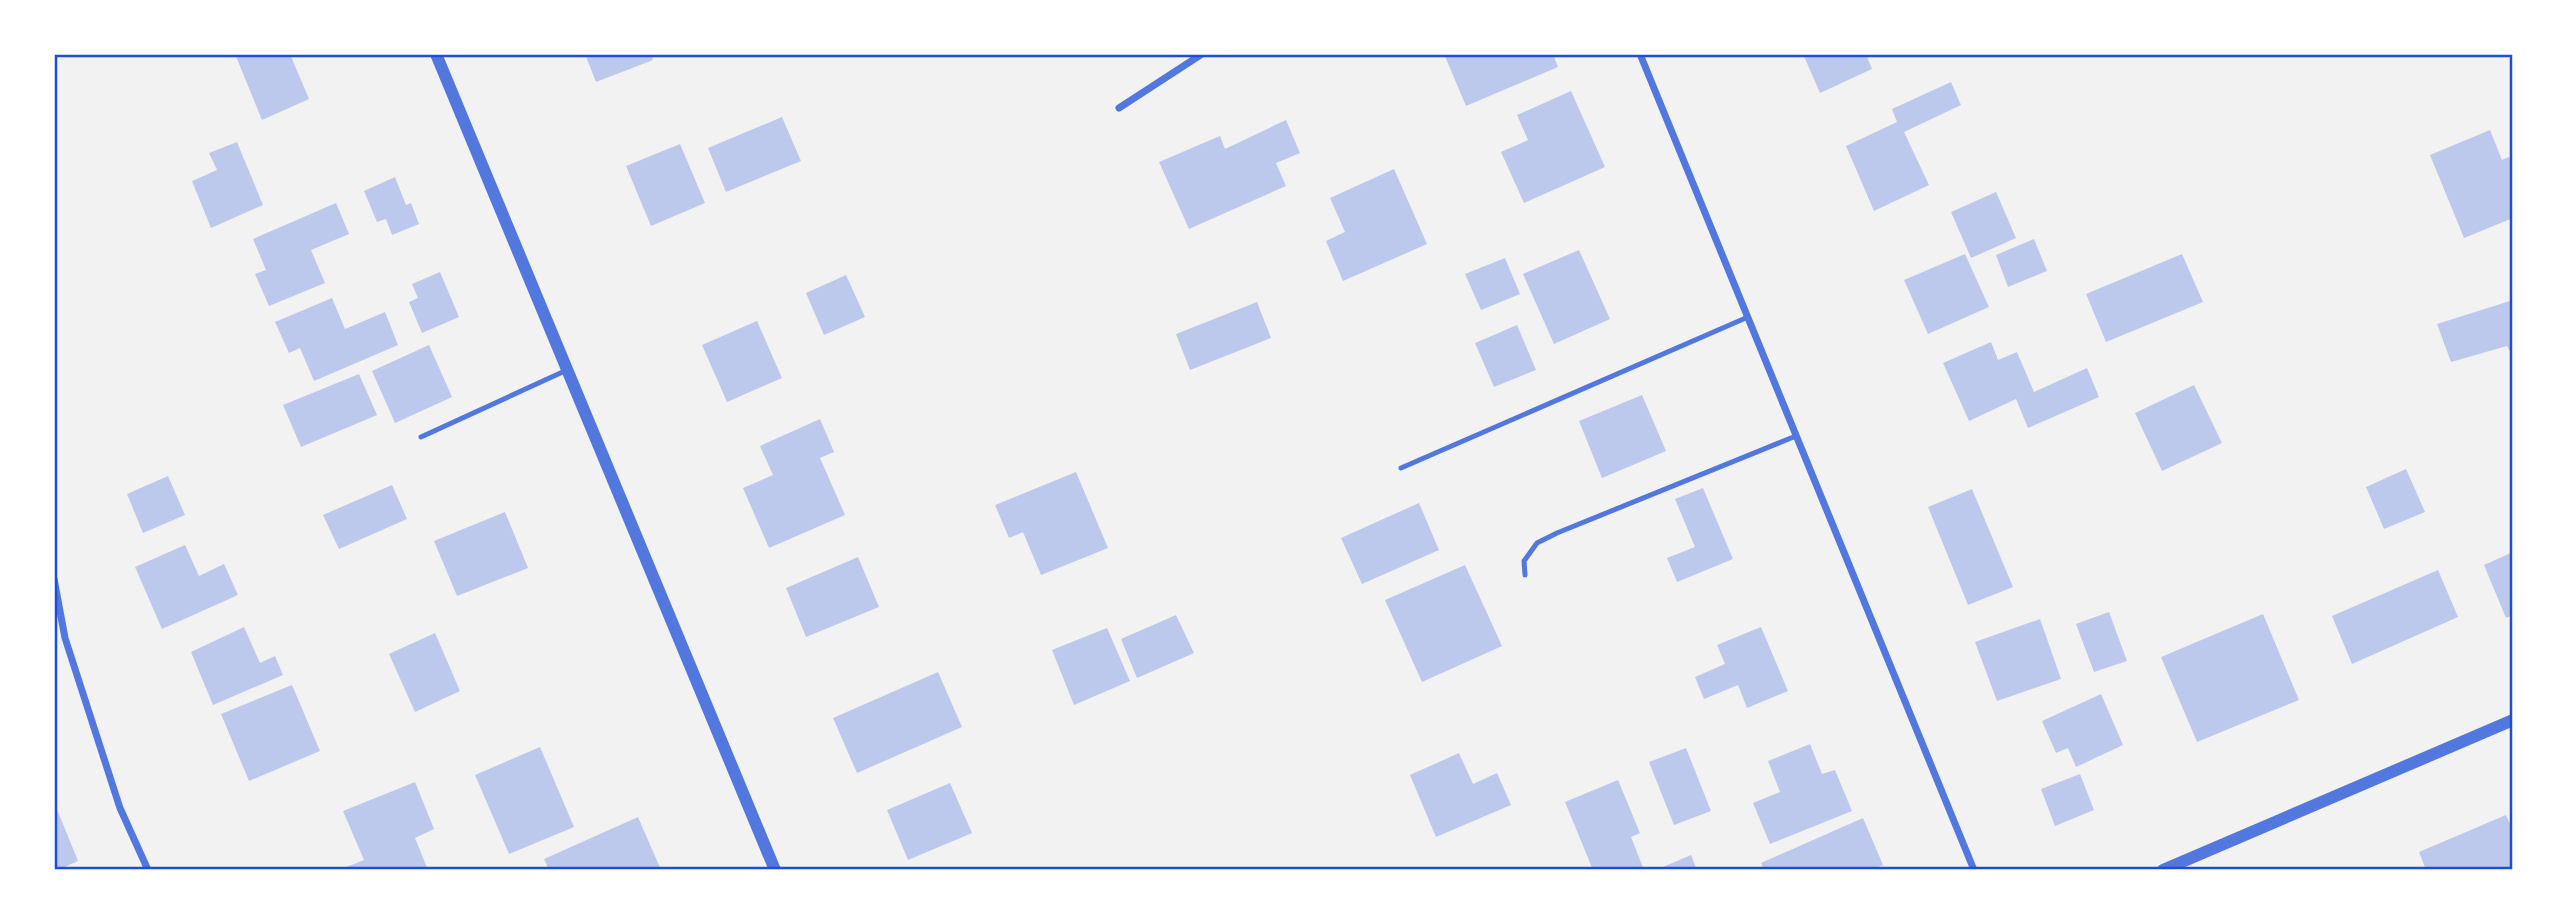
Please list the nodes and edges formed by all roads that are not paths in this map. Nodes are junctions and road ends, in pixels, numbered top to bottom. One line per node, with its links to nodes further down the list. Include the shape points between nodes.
1 (436, 54): 6 (street)
2 (1202, 54): 4 (street)
3 (1640, 54): 5 (street)
4 (1119, 108)
5 (1748, 317): 7 (street); 9 (lane)
6 (567, 370): 8 (lane); 14 (street)
7 (1797, 436): 10 (lane, via 1556,533 1537,543 1524,561); 15 (street)
8 (421, 437)
9 (1401, 468)
10 (1525, 575)
11 (54, 579): 13 (street, via 65,638 120,808)
12 (2513, 720): 16 (street)
13 (148, 870)
14 (775, 870)
15 (1974, 870)
16 (2163, 870)

